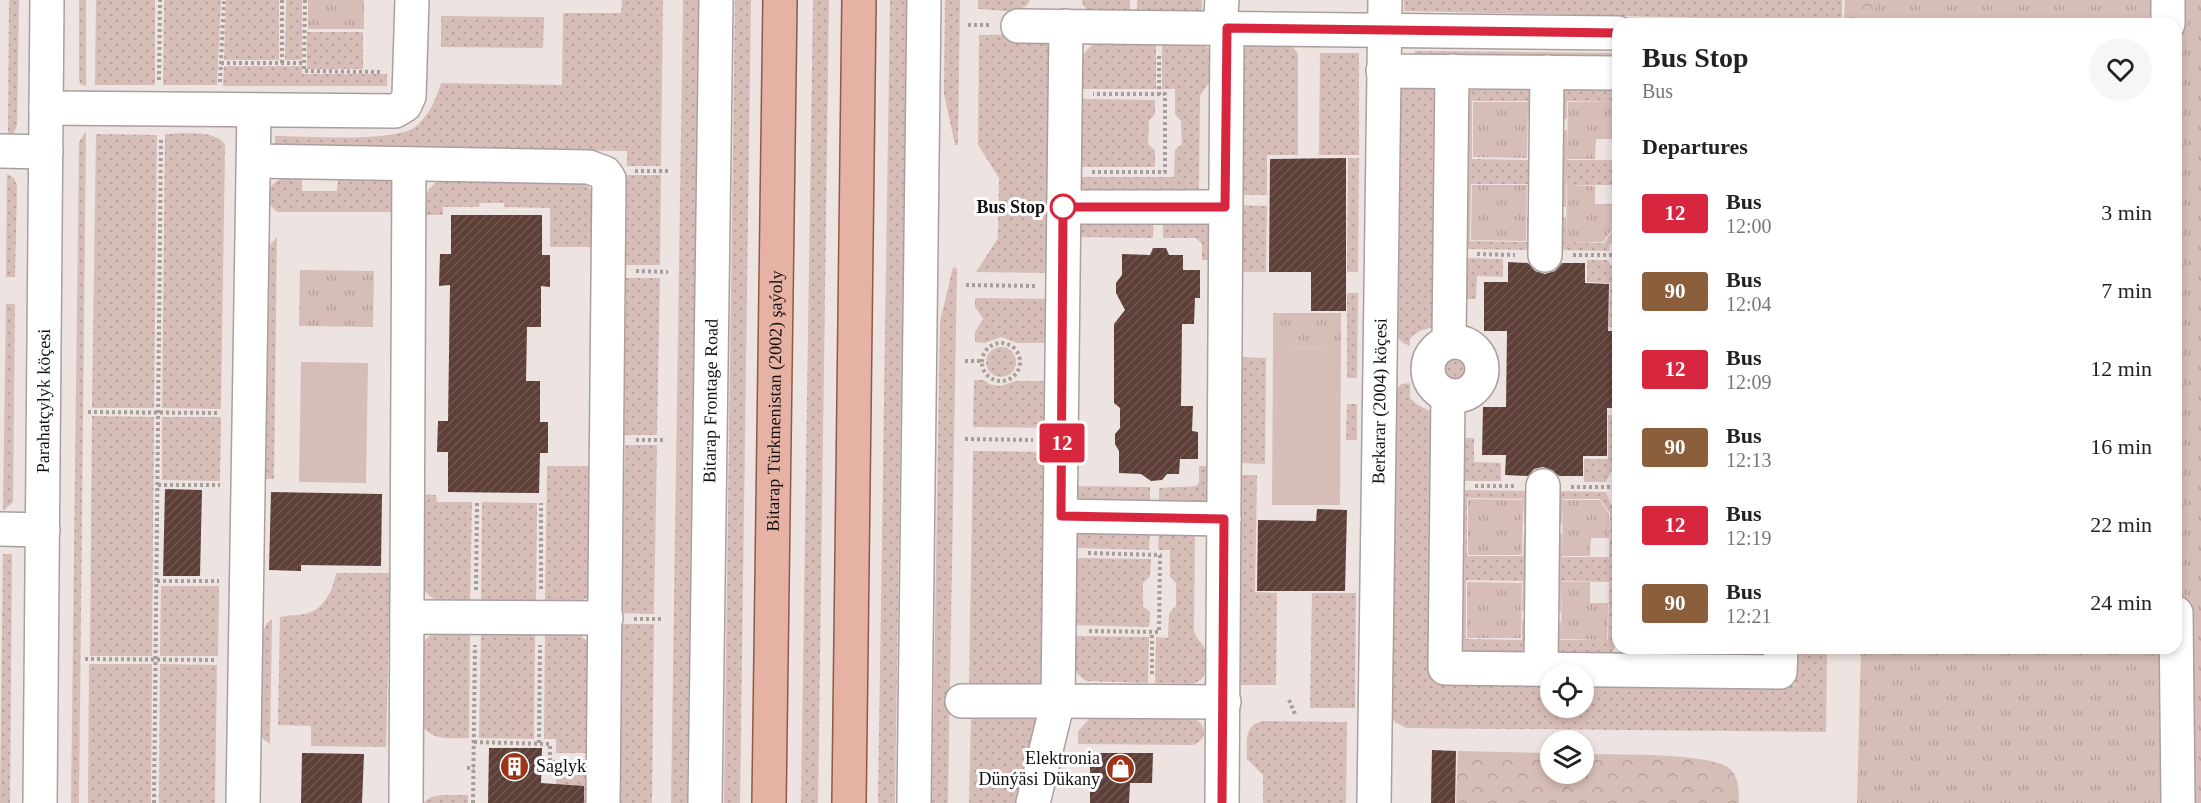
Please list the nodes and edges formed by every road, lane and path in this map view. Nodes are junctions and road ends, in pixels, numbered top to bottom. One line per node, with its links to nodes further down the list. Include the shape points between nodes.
1 (47, 0): 31 (street, Parahatçylyk köçesi)
2 (159, 0): 27 (path)
3 (224, 0): 19 (path)
4 (282, 0): 20 (path)
5 (305, 0): 21 (path)
6 (411, 0): 32 (street, via 410,86 405,105 385,112)
7 (716, 0): 101 (street, Bitarap Frontage Road)
8 (780, 0): 102 (main road, Bitarap Türkmenistan (2002) şaýoly)
9 (859, 0): 103 (main road)
10 (924, 0): 104 (street)
11 (2168, 0): 15 (street)
12 (1225, 14): 13 (street); 17 (street); 40 (street)
13 (1385, 15): 18 (street); 22 (street, Berkarar (2004) köçesi)
14 (1056, 17): 16 (street); 17 (street); 29 (street)
15 (2168, 18)
16 (1018, 26)
17 (1160, 27): 30 (path)
18 (1612, 33)
19 (221, 63): 20 (path); 28 (path)
20 (282, 63): 21 (path)
21 (304, 63): 24 (path, via 304,71)
22 (1383, 71): 23 (street); 48 (street, Berkarar (2004) köçesi)
23 (1452, 71): 25 (street); 44 (street)
24 (391, 72)
25 (1548, 72): 26 (street); 41 (street)
26 (1612, 73)
27 (159, 88)
28 (220, 88)
29 (1065, 94): 30 (path); 38 (street)
30 (1159, 94): 38 (path, via 1165,94 1165,172)
31 (46, 108): 32 (street); 35 (street, Parahatçylyk köçesi)
32 (255, 110): 36 (street)
33 (161, 130): 51 (path)
34 (0, 152): 35 (street)
35 (46, 152): 63 (street, Parahatçylyk köçesi)
36 (254, 161): 37 (street); 97 (street)
37 (409, 164): 69 (street); 70 (street, via 589,167 605,173 609,179)
38 (1064, 172): 39 (street)
39 (1063, 207): 40 (street); 43 (street)
40 (1225, 207): 61 (street)
41 (1545, 255)
42 (966, 285): 43 (path)
43 (1063, 286): 54 (street)
44 (1449, 342): 47 (street, via 1433,352); 49 (street, via 1458,341 1474,348 1483,369 1469,393)
45 (965, 361): 46 (path)
46 (982, 361): 46 (path, via 984,351 1001,342 1011,345 1021,362 1018,372 1001,381 984,371)
47 (1428, 368): 48 (street); 49 (street, via 1433,385)
48 (1379, 369): 107 (street, Berkarar (2004) köçesi)
49 (1448, 395): 83 (street, via 1444,668)
50 (88, 412): 51 (path)
51 (158, 412): 52 (path); 55 (path)
52 (225, 413)
53 (965, 439): 54 (path)
54 (1062, 440): 60 (street)
55 (158, 485): 56 (path); 65 (path)
56 (224, 485)
57 (1543, 486): 81 (street)
58 (477, 502): 67 (path)
59 (541, 503): 68 (path)
60 (1061, 516): 61 (street); 64 (street)
61 (1224, 519): 88 (street)
62 (0, 529): 63 (street)
63 (43, 530): 95 (street, Parahatçylyk köçesi)
64 (1060, 553): 71 (street); 72 (path, via 1160,555 1159,632)
65 (157, 580): 66 (path); 79 (path)
66 (222, 581)
67 (476, 592)
68 (541, 592)
69 (407, 617): 70 (street); 98 (street)
70 (606, 618): 100 (street)
71 (1059, 630): 72 (path); 86 (street)
72 (1152, 632): 87 (path)
73 (475, 643): 90 (path)
74 (540, 643): 91 (path)
75 (1780, 654): 77 (street, via 1780,672)
76 (2176, 654): 108 (street)
77 (1626, 659): 82 (street)
78 (85, 660): 79 (path)
79 (156, 660): 80 (path); 96 (path)
80 (221, 660)
81 (1541, 664)
82 (1584, 664)
83 (1540, 669)
84 (1289, 700): 89 (path)
85 (962, 701): 86 (street)
86 (1058, 701): 87 (street); 105 (street)
87 (1151, 702): 88 (street)
88 (1224, 702): 106 (street)
89 (1295, 714)
90 (474, 742): 91 (path); 94 (path)
91 (538, 744): 92 (path, via 550,744 549,762)
92 (556, 762)
93 (467, 768): 94 (path)
94 (474, 768): 99 (path)
95 (40, 803)
96 (154, 803)
97 (243, 803)
98 (406, 803)
99 (474, 803)
100 (603, 803)
101 (705, 803)
102 (769, 803)
103 (849, 803)
104 (914, 803)
105 (1033, 803)
106 (1222, 803)
107 (1374, 803)
108 (2178, 803)

